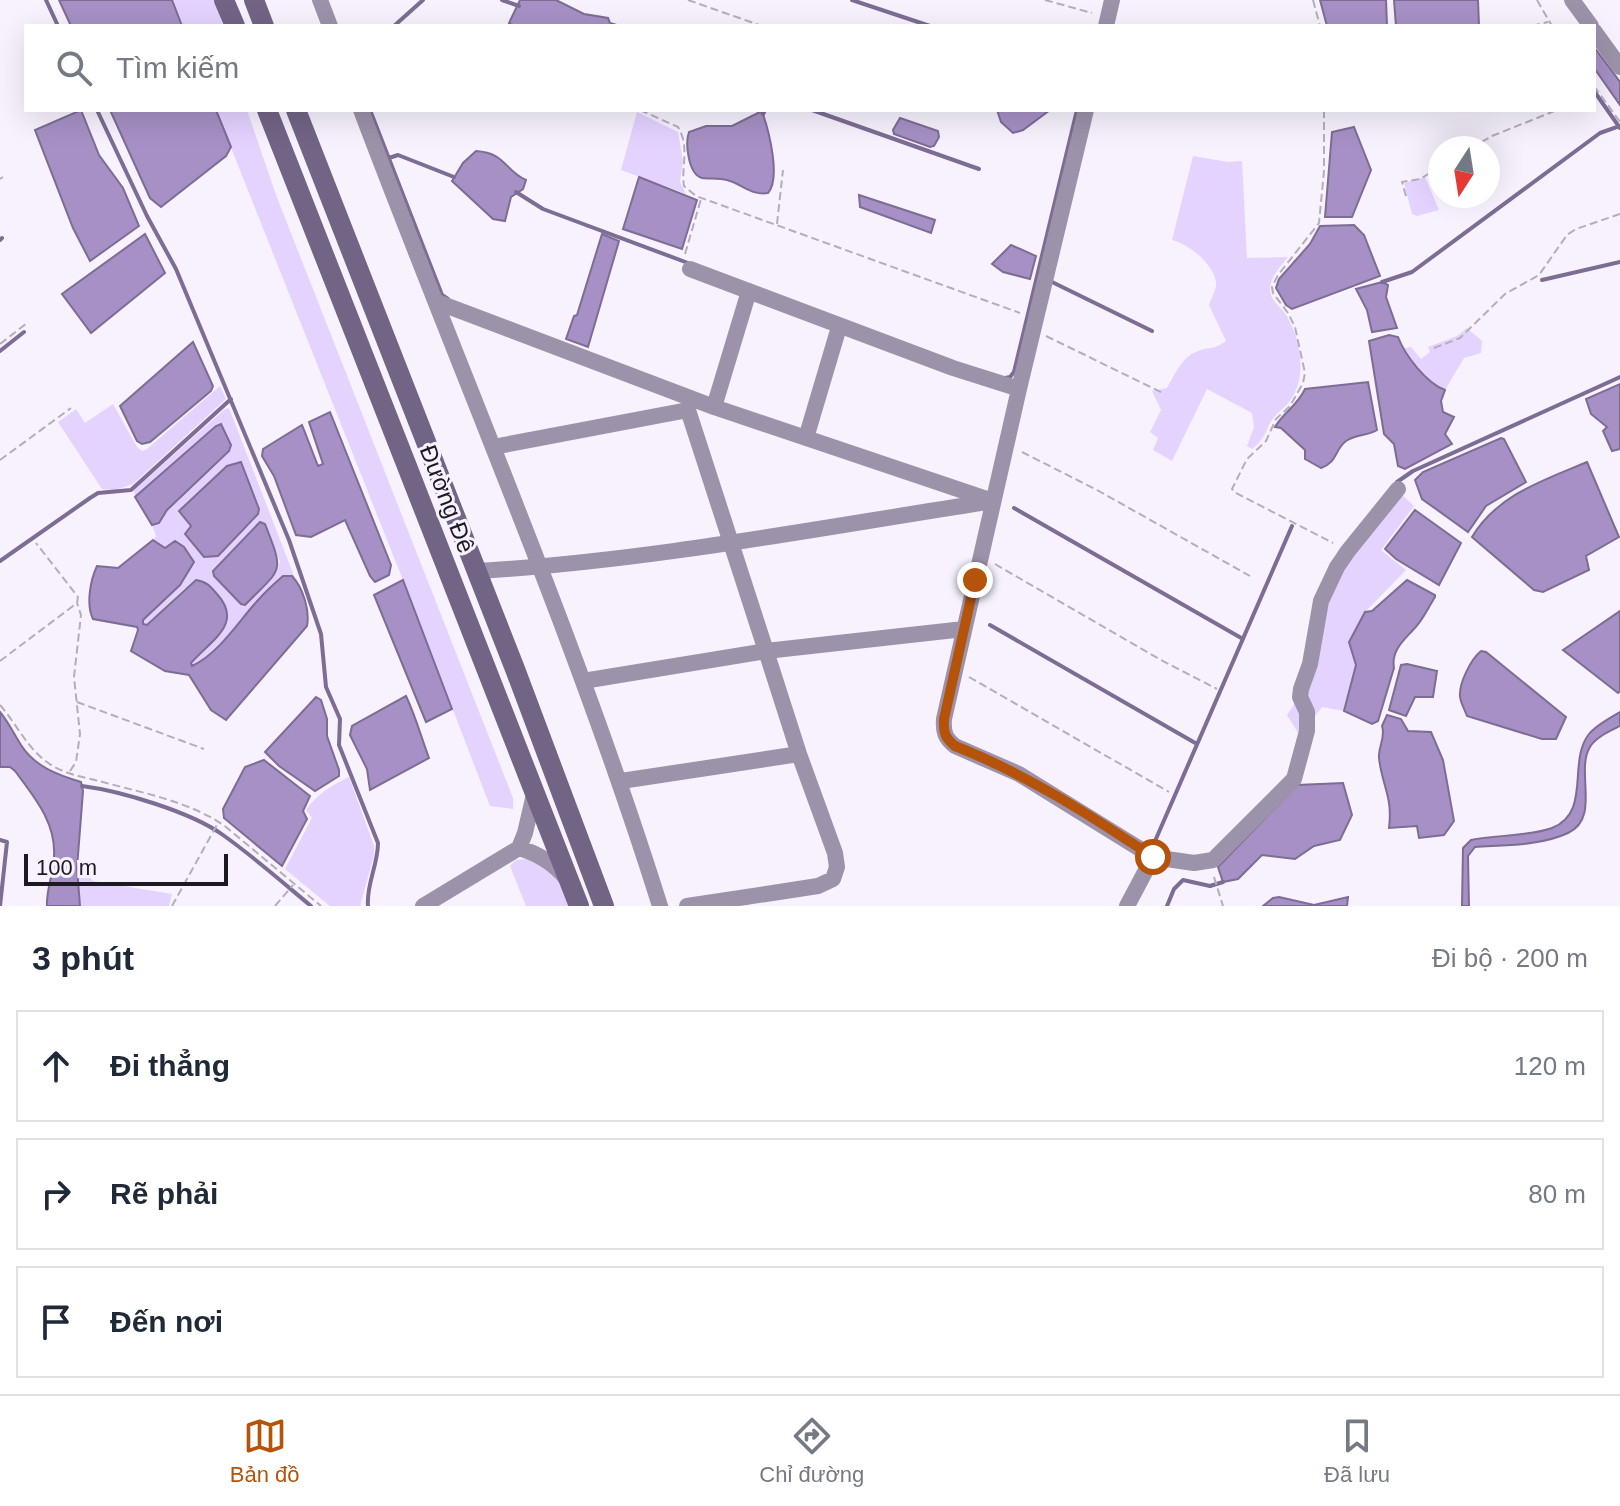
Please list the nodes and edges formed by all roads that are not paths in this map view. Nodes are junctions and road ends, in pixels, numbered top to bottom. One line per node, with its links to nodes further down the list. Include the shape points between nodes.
1 (224, 0): 7 (street)
2 (254, 0): 8 (street)
3 (320, 0): 9 (street)
4 (1112, 0): 6 (street)
5 (1572, 0): 10 (street)
6 (1107, 22)
7 (234, 24)
8 (263, 24)
9 (329, 24)
10 (1589, 24)
11 (1596, 34): 12 (street)
12 (1620, 67)
13 (268, 112): 34 (street, Đường Đê)
14 (297, 112): 30 (street, Đường Đê)
15 (362, 112): 19 (street)
16 (1086, 112): 21 (street)
17 (689, 263): 18 (street)
18 (749, 291): 20 (street); 23 (street)
19 (437, 302): 22 (street); 25 (street)
20 (839, 327): 21 (street); 24 (street)
21 (1019, 389): 27 (street)
22 (691, 404): 23 (street); 25 (street); 28 (street)
23 (714, 407): 24 (street)
24 (806, 438): 27 (street)
25 (493, 447): 29 (street)
26 (1398, 489): 39 (street, via 1348,551 1321,601 1301,689 1307,731 1294,779 1213,860)
27 (993, 501): 28 (street); 31 (street)
28 (729, 543): 29 (street); 32 (street)
29 (541, 567): 30 (street); 33 (street)
30 (477, 571): 34 (street); 43 (street, Đường Đê)
31 (964, 629): 32 (street); 39 (street, via 943,731 947,739 1019,774)
32 (766, 651): 33 (street); 35 (street)
33 (583, 681): 36 (street)
34 (494, 689): 37 (street, Đường Đê)
35 (799, 754): 36 (street); 45 (street, via 835,853 833,879 818,886)
36 (621, 781): 44 (street)
37 (535, 788): 38 (street); 40 (street, Đường Đê)
38 (519, 848): 40 (street, via 556,867); 41 (street)
39 (1153, 857): 46 (street)
40 (569, 881): 42 (street, Đường Đê)
41 (423, 906)
42 (579, 906)
43 (604, 906)
44 (660, 906)
45 (687, 906)
46 (1127, 906)

